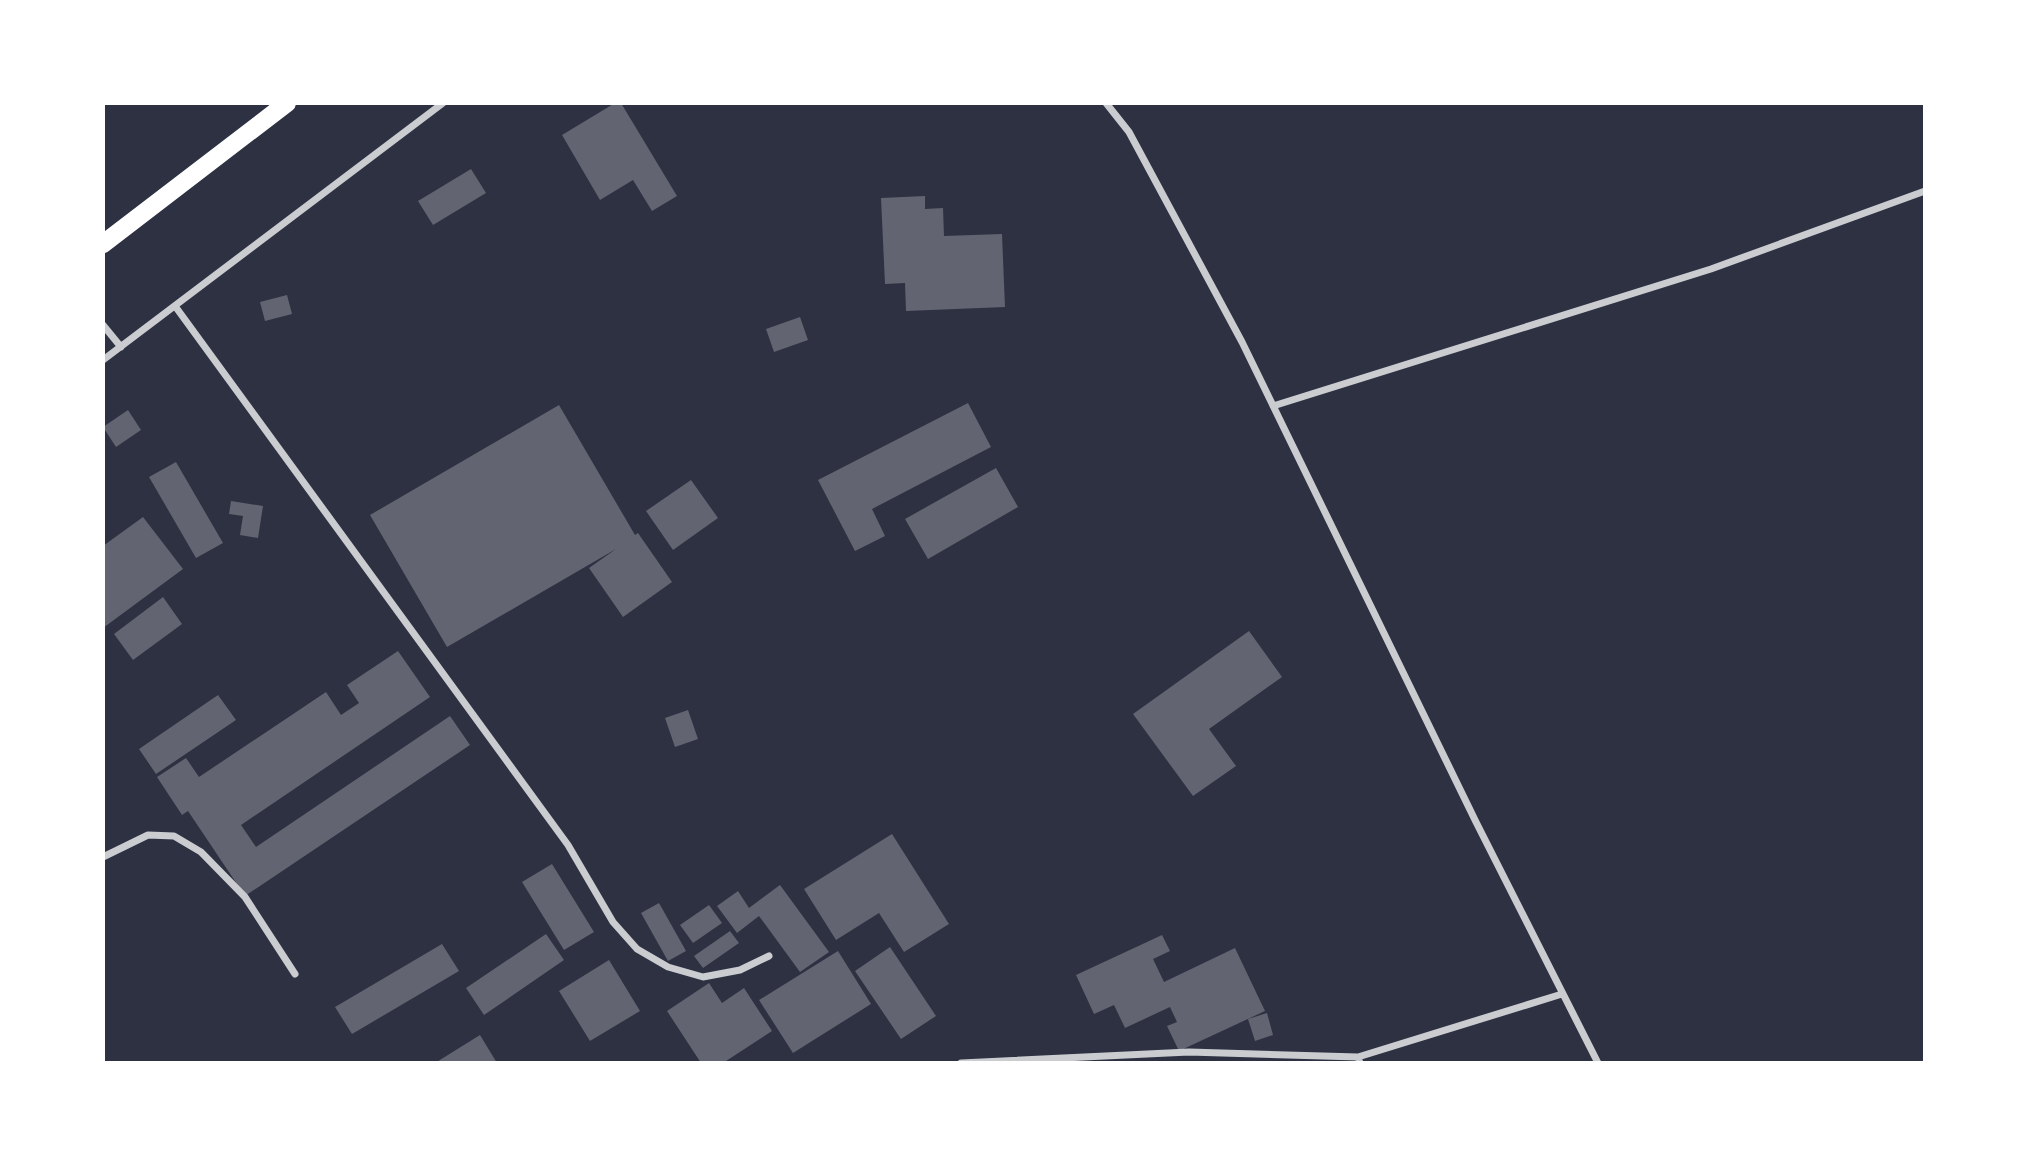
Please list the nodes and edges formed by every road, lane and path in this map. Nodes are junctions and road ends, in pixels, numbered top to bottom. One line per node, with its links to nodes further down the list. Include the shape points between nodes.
1 (287, 103): 5 (main road)
2 (443, 103): 6 (street)
3 (1106, 103): 10 (street, via 1129,132)
4 (1925, 191): 10 (street, via 1712,269)
5 (103, 244)
6 (174, 306): 8 (street); 12 (street, via 560,834 613,922 638,949 668,967 703,976 740,970)
7 (103, 325): 8 (street)
8 (121, 347): 9 (street)
9 (103, 360)
10 (1273, 406): 14 (street)
11 (103, 857): 13 (street, via 148,835 174,836 201,852 245,897)
12 (769, 956)
13 (295, 974)
14 (1562, 994): 16 (street); 18 (street)
15 (1094, 1060): 16 (street, via 1189,1052); 17 (street)
16 (1359, 1060)
17 (961, 1063)
18 (1598, 1063)

